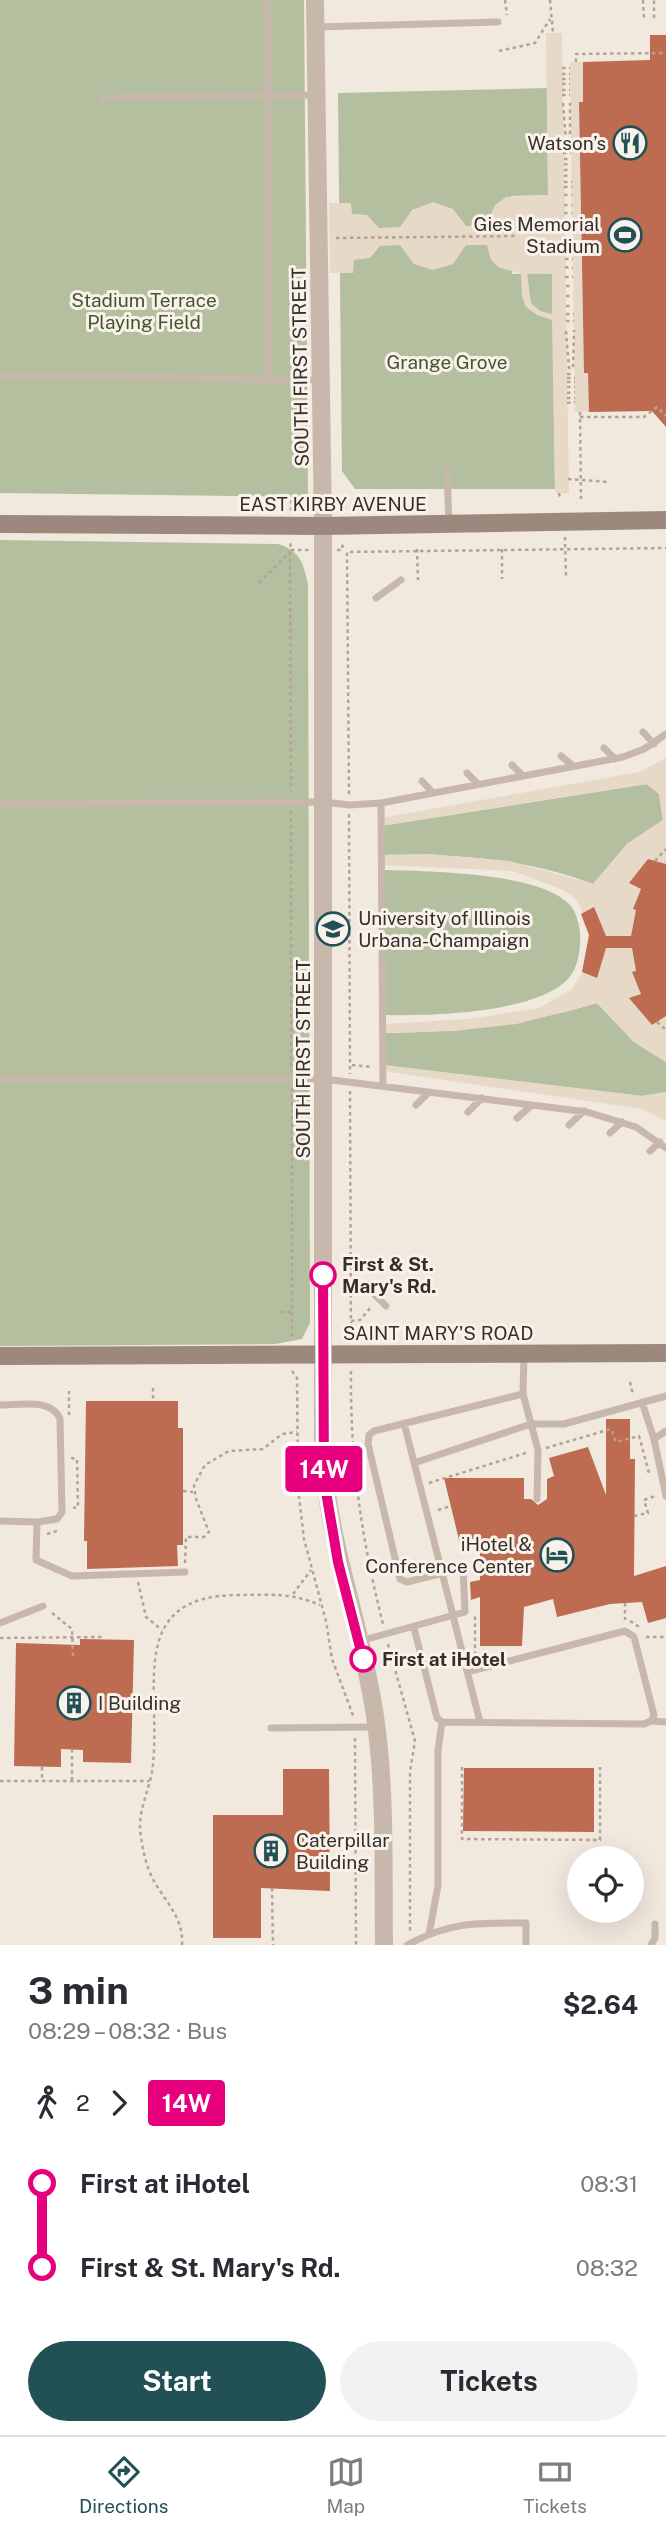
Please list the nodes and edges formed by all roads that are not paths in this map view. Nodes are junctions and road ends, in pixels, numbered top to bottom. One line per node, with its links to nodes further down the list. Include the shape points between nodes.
1 (267, 0): 6 (lane)
2 (315, 0): 4 (street, SOUTH FIRST STREET)
3 (498, 22): 4 (lane)
4 (315, 27): 5 (street, SOUTH FIRST STREET)
5 (316, 95): 6 (lane); 10 (street, SOUTH FIRST STREET)
6 (267, 96): 7 (lane); 9 (lane)
7 (103, 98)
8 (0, 375): 9 (lane)
9 (269, 380): 10 (lane)
10 (321, 380): 15 (street, SOUTH FIRST STREET)
11 (447, 472): 14 (lane)
12 (666, 520): 14 (main road, EAST KIRBY AVENUE)
13 (0, 524): 15 (main road, EAST KIRBY AVENUE)
14 (449, 524): 15 (main road, EAST KIRBY AVENUE)
15 (324, 526): 31 (street, SOUTH FIRST STREET)
16 (401, 580): 17 (lane)
17 (376, 598)
18 (643, 732): 20 (lane)
19 (666, 734): 20 (lane)
20 (654, 744): 23 (lane)
21 (604, 748): 23 (lane)
22 (561, 756): 25 (lane)
23 (615, 758): 25 (lane)
24 (512, 765): 27 (lane)
25 (573, 766): 27 (lane)
26 (467, 773): 29 (lane)
27 (523, 776): 29 (lane)
28 (422, 781): 30 (lane)
29 (478, 784): 30 (lane)
30 (433, 793): 33 (lane)
31 (324, 802): 32 (lane); 33 (lane); 35 (street, SOUTH FIRST STREET)
32 (0, 803)
33 (381, 803): 36 (lane)
34 (0, 1079): 35 (lane)
35 (324, 1079): 36 (lane); 52 (street, SOUTH FIRST STREET)
36 (383, 1086): 37 (lane)
37 (429, 1092): 38 (lane); 39 (lane)
38 (482, 1098): 40 (lane); 42 (lane)
39 (416, 1105)
40 (532, 1105): 41 (lane); 43 (lane)
41 (584, 1111): 44 (lane); 45 (lane)
42 (467, 1112)
43 (517, 1118)
44 (622, 1122): 46 (lane); 47 (lane)
45 (569, 1125)
46 (610, 1133)
47 (663, 1145): 48 (lane)
48 (650, 1151)
49 (374, 1294): 50 (lane)
50 (383, 1303)
51 (666, 1353): 53 (main road, SAINT MARY'S ROAD)
52 (322, 1354): 53 (main road, SAINT MARY'S ROAD); 54 (main road, SAINT MARY'S ROAD); 74 (street, SOUTH FIRST STREET, via 324,1480 338,1562)
53 (524, 1354): 55 (lane)
54 (0, 1356)
55 (523, 1394): 59 (lane); 60 (lane)
56 (666, 1396): 57 (lane)
57 (642, 1402): 60 (lane, via 564,1423); 62 (lane)
58 (0, 1405): 67 (lane, via 49,1406 58,1412 62,1512 57,1520)
59 (404, 1423): 63 (lane); 69 (lane, via 374,1430 368,1444 400,1579 407,1582)
60 (531, 1424): 63 (lane); 65 (lane, via 538,1450)
61 (666, 1431): 62 (lane)
62 (654, 1439): 64 (lane)
63 (414, 1463): 69 (lane)
64 (666, 1496)
65 (537, 1499)
66 (0, 1521): 67 (lane)
67 (37, 1522): 68 (lane, via 36,1560 72,1576)
68 (185, 1572)
69 (442, 1574): 71 (lane); 71 (lane, via 463,1568 465,1612)
70 (43, 1606): 72 (lane)
71 (452, 1617): 73 (lane); 75 (lane)
72 (0, 1623)
73 (414, 1628): 74 (lane); 78 (lane, via 437,1718)
74 (359, 1641): 80 (street, SOUTH FIRST STREET)
75 (467, 1672): 76 (lane, via 625,1631 634,1637 654,1715); 79 (lane)
76 (651, 1721): 77 (lane); 79 (lane)
77 (666, 1721)
78 (442, 1722): 79 (lane); 83 (lane, via 438,1886)
79 (480, 1722)
80 (376, 1727): 81 (lane); 85 (street, SOUTH FIRST STREET, via 383,1809)
81 (271, 1728)
82 (655, 1924): 87 (lane)
83 (429, 1934): 84 (lane); 86 (lane, via 473,1923 526,1923)
84 (409, 1944)
85 (384, 1945)
86 (527, 1945)
87 (651, 1945)

